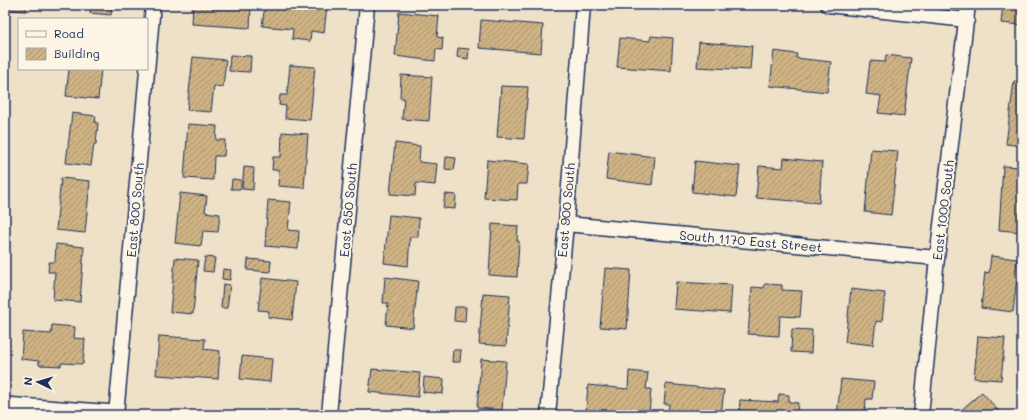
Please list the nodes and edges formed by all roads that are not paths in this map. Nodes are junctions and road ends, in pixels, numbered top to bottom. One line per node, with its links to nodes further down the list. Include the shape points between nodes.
1 (153, 5): 7 (street, East 800 South)
2 (367, 5): 13 (street, East 850 South)
3 (583, 5): 9 (street, East 900 South)
4 (828, 5): 6 (street)
5 (968, 5): 6 (street, East 1000 South)
6 (967, 20): 10 (street, East 1000 South)
7 (148, 60)
8 (147, 70): 12 (street, East 800 South)
9 (566, 224): 10 (street, South 1170 East Street); 14 (street, East 900 South)
10 (937, 258): 15 (street, East 1000 South)
11 (5, 407): 12 (street)
12 (116, 415)
13 (329, 415)
14 (548, 415)
15 (921, 415)

